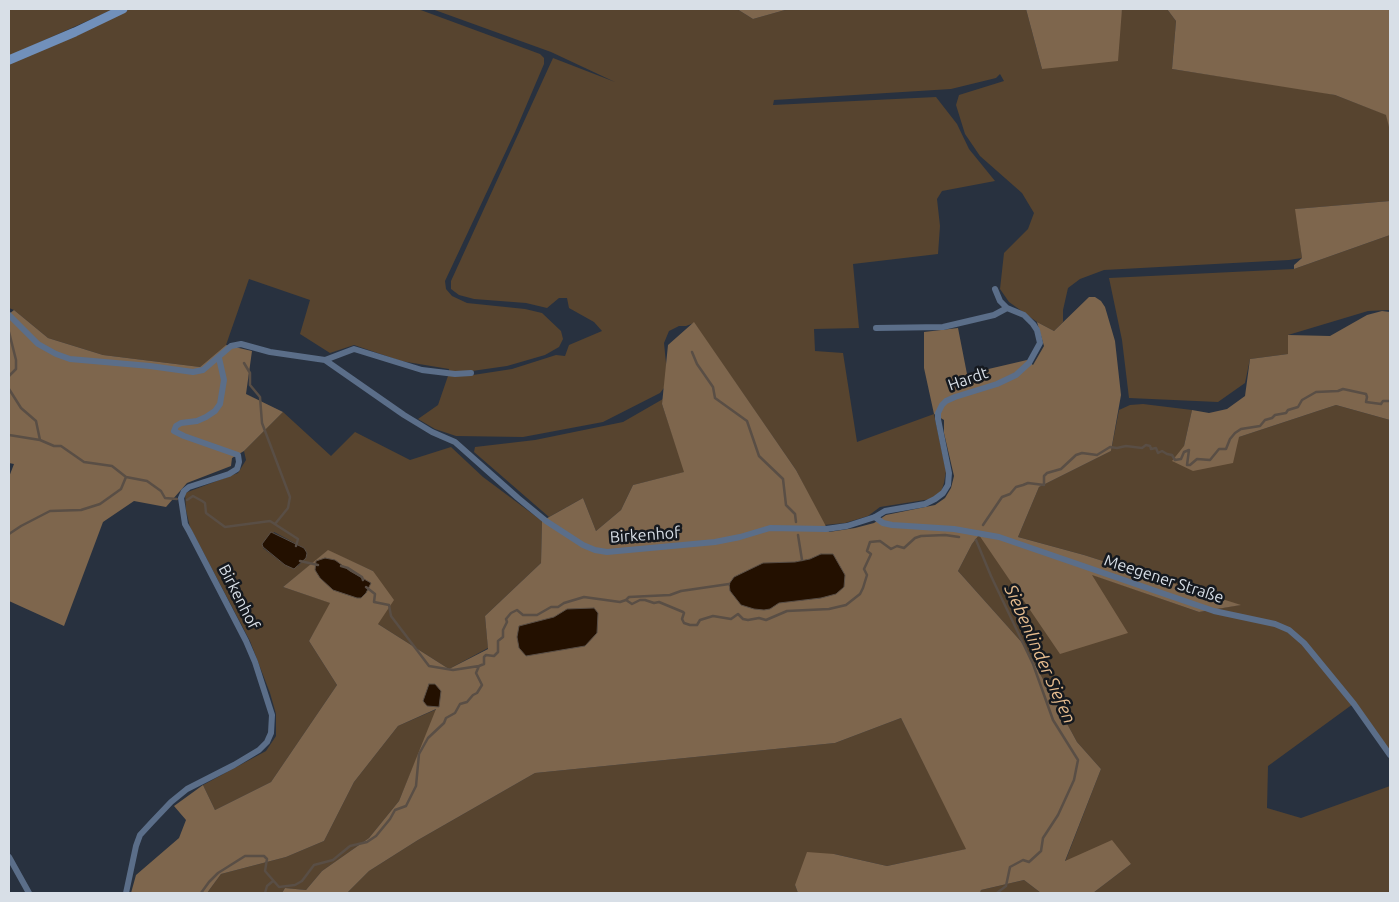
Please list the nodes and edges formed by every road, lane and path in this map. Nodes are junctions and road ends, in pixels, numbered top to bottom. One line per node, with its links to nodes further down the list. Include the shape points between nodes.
1 (123, 9): 2 (street)
2 (9, 60)
3 (995, 289): 4 (street, Hardt)
4 (1007, 308): 6 (street, via 994,315 943,327); 10 (street, Hardt, via 1024,316 1037,330 1040,344 1030,363 1016,375 997,384 946,401 938,419 948,464 948,485 943,493 925,504 885,511)
5 (9, 315): 7 (street, Birkenhof, via 38,344 70,359 193,372 203,370)
6 (876, 328)
7 (219, 358): 8 (street, Birkenhof, via 232,346 241,344); 14 (street, Birkenhof, via 224,380 220,404 206,417 180,423 174,431 238,455 239,462 237,469 228,474 189,487 181,498 188,531 255,662 272,715 271,734 259,750 187,789 140,835)
8 (326, 360): 9 (street, Birkenhof, via 354,349 422,370); 10 (street, Birkenhof, via 404,415 455,442 546,521 594,550 624,552 706,543 770,528 826,529)
9 (470, 373)
10 (875, 517): 11 (street, Meegener Straße, via 892,525 954,529 999,537 1214,611 1289,630 1304,643 1348,696)
11 (1390, 755)
12 (9, 857): 13 (street)
13 (29, 893)
14 (126, 893)

